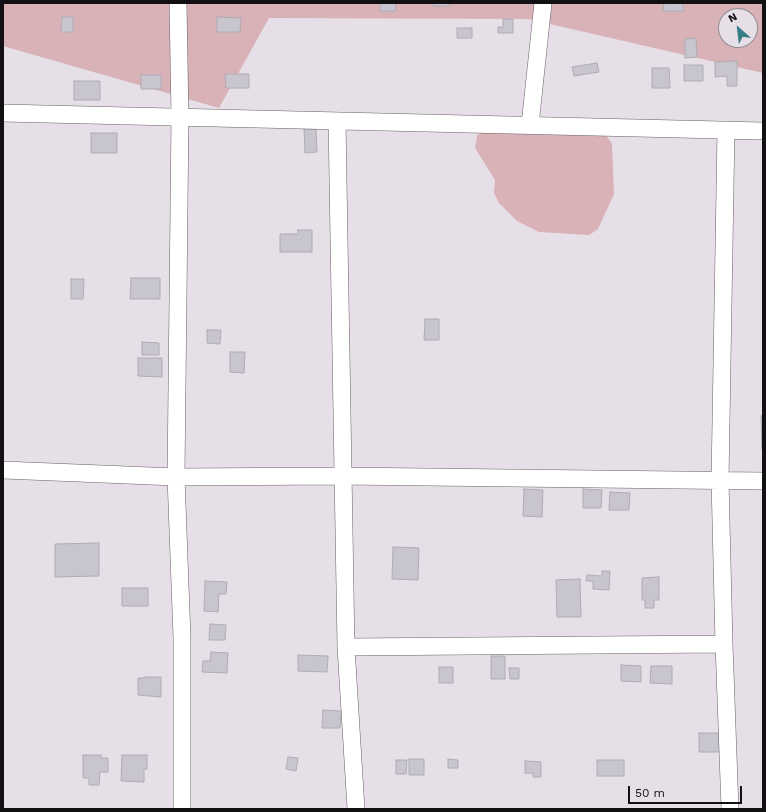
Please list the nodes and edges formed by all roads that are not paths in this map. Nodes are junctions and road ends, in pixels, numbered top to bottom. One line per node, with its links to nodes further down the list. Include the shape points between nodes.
1 (178, 3): 4 (street)
2 (543, 3): 6 (street)
3 (3, 113): 4 (street)
4 (180, 117): 5 (street); 11 (street)
5 (337, 121): 6 (street); 10 (street)
6 (530, 126): 7 (street)
7 (726, 130): 8 (street); 12 (street)
8 (763, 131)
9 (3, 470): 11 (street)
10 (343, 476): 11 (street); 12 (street); 15 (street)
11 (176, 477): 16 (street, via 182,638)
12 (720, 480): 13 (street); 14 (street)
13 (763, 481)
14 (724, 644): 15 (street); 18 (street)
15 (346, 647): 17 (street)
16 (182, 809)
17 (356, 809)
18 (730, 809)

